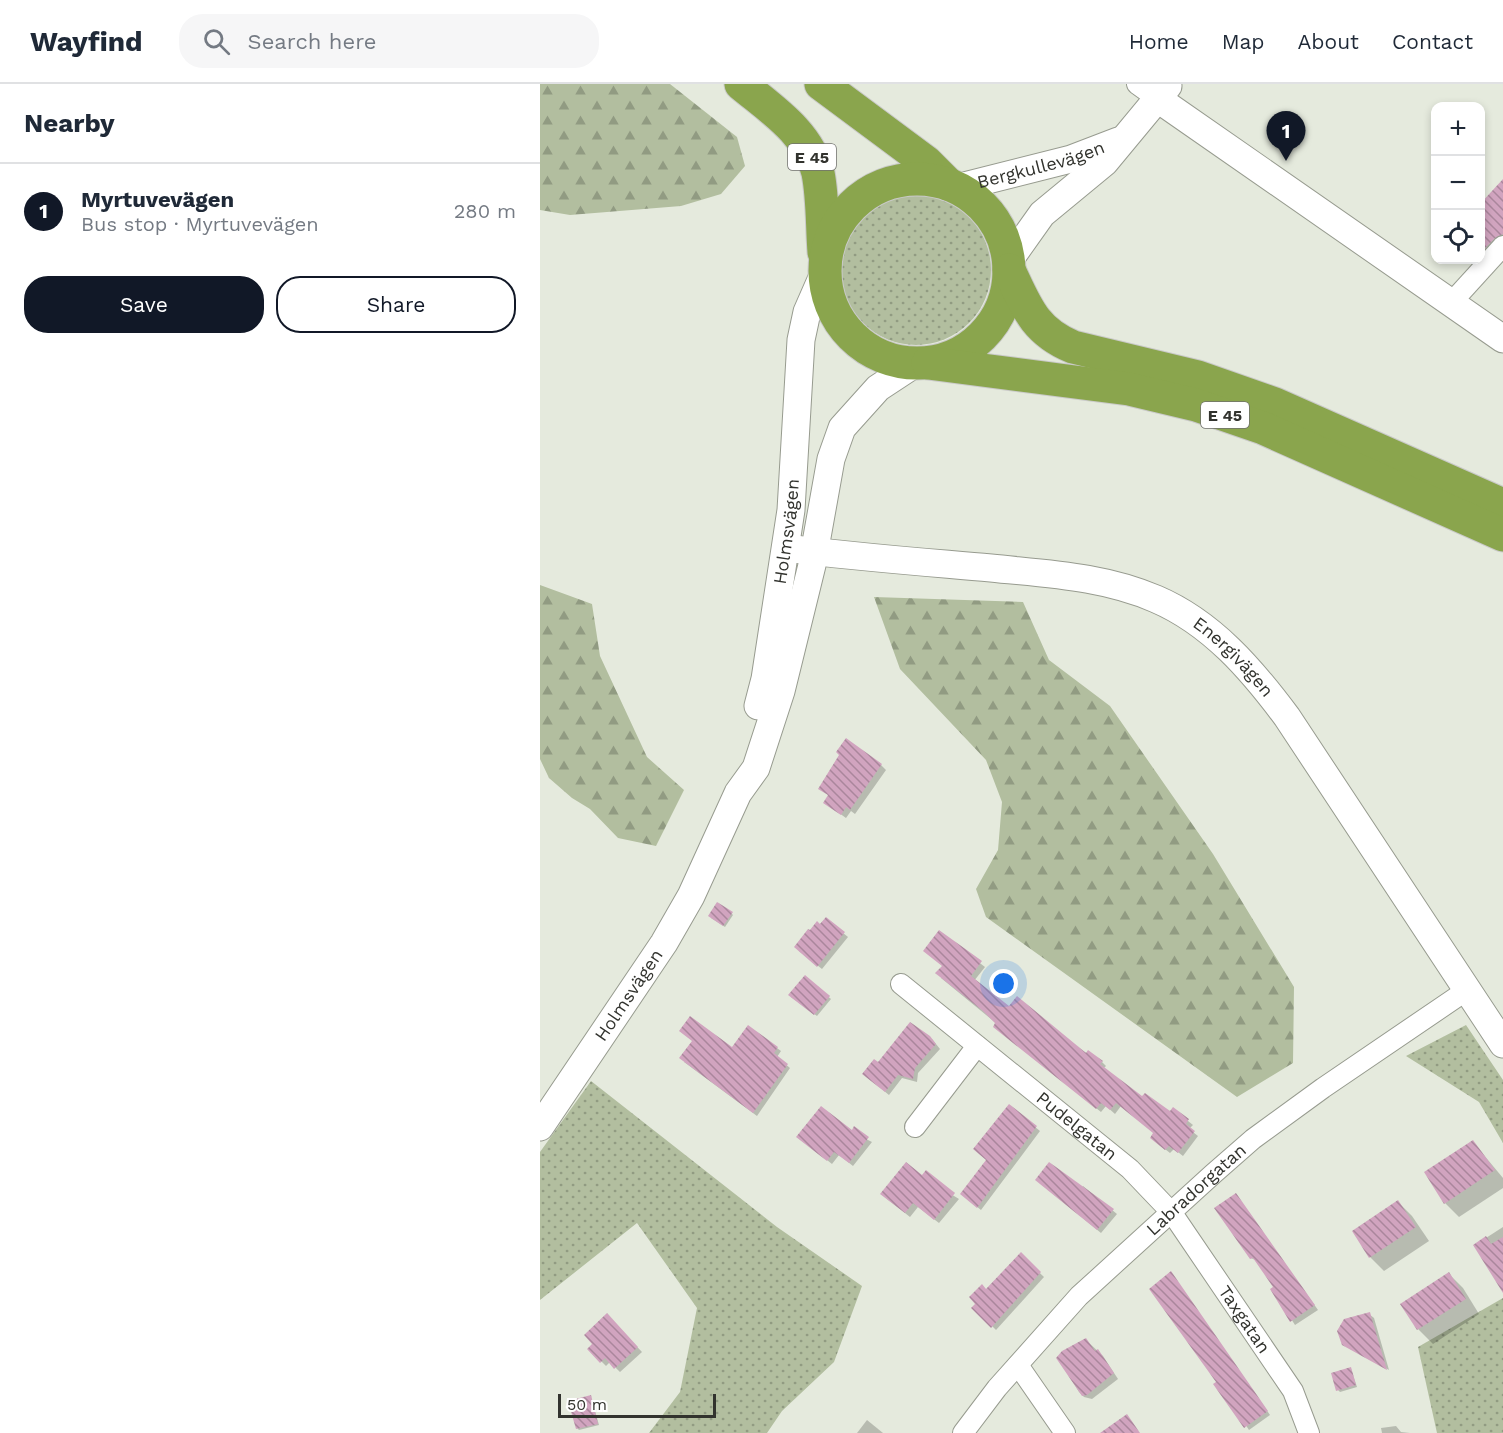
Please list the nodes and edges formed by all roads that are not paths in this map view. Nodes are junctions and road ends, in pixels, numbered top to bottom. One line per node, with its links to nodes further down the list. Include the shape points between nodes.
1 (741, 84): 7 (highway, E 45, via 791,127 812,156 818,174)
2 (821, 84): 5 (highway, E 45)
3 (1155, 89): 4 (street, Bergkullevägen); 9 (street)
4 (1124, 138): 5 (street, Bergkullevägen, via 1071,159); 8 (street, Bergkullevägen, via 1105,162 1042,214)
5 (952, 186): 7 (highway, E 45, via 913,179 869,192 843,216 831,237); 8 (highway, E 45, via 982,206 995,222)
6 (1503, 246): 9 (street)
7 (825, 265): 11 (highway, E 45, via 831,306 851,336 881,356); 14 (street, Holmsvägen, via 801,340)
8 (1009, 266): 11 (highway, E 45, via 1001,309 986,332 966,349); 12 (highway, E 45, via 1037,325 1059,341 1198,377 1275,404)
9 (1451, 303): 10 (street)
10 (1503, 339)
11 (922, 363): 13 (highway, E 45, via 1130,389 1196,405 1263,428); 15 (street, Holmsvägen, via 878,388 842,428 831,459)
12 (1503, 505)
13 (1503, 534)
14 (786, 549): 15 (street, Energivägen); 16 (street, Holmsvägen, via 765,679 742,763)
15 (815, 552): 16 (street, Holmsvägen, via 781,692 756,768); 18 (street, Energivägen, via 1066,574 1137,592 1196,622 1256,675 1287,717)
16 (738, 793): 21 (street, Holmsvägen, via 691,896 664,943)
17 (901, 984): 20 (street, Pudelgatan)
18 (1467, 990): 19 (street, Energivägen); 23 (street, Labradorgatan, via 1253,1139)
19 (1503, 1044)
20 (977, 1046): 22 (street); 23 (street, Pudelgatan, via 1130,1169)
21 (540, 1127)
22 (915, 1127)
23 (1172, 1213): 24 (street, Labradorgatan, via 1078,1296); 27 (street, Taxgatan, via 1293,1391)
24 (1018, 1365): 25 (street, Labradorgatan); 26 (street)
25 (963, 1433)
26 (1065, 1433)
27 (1310, 1433)

